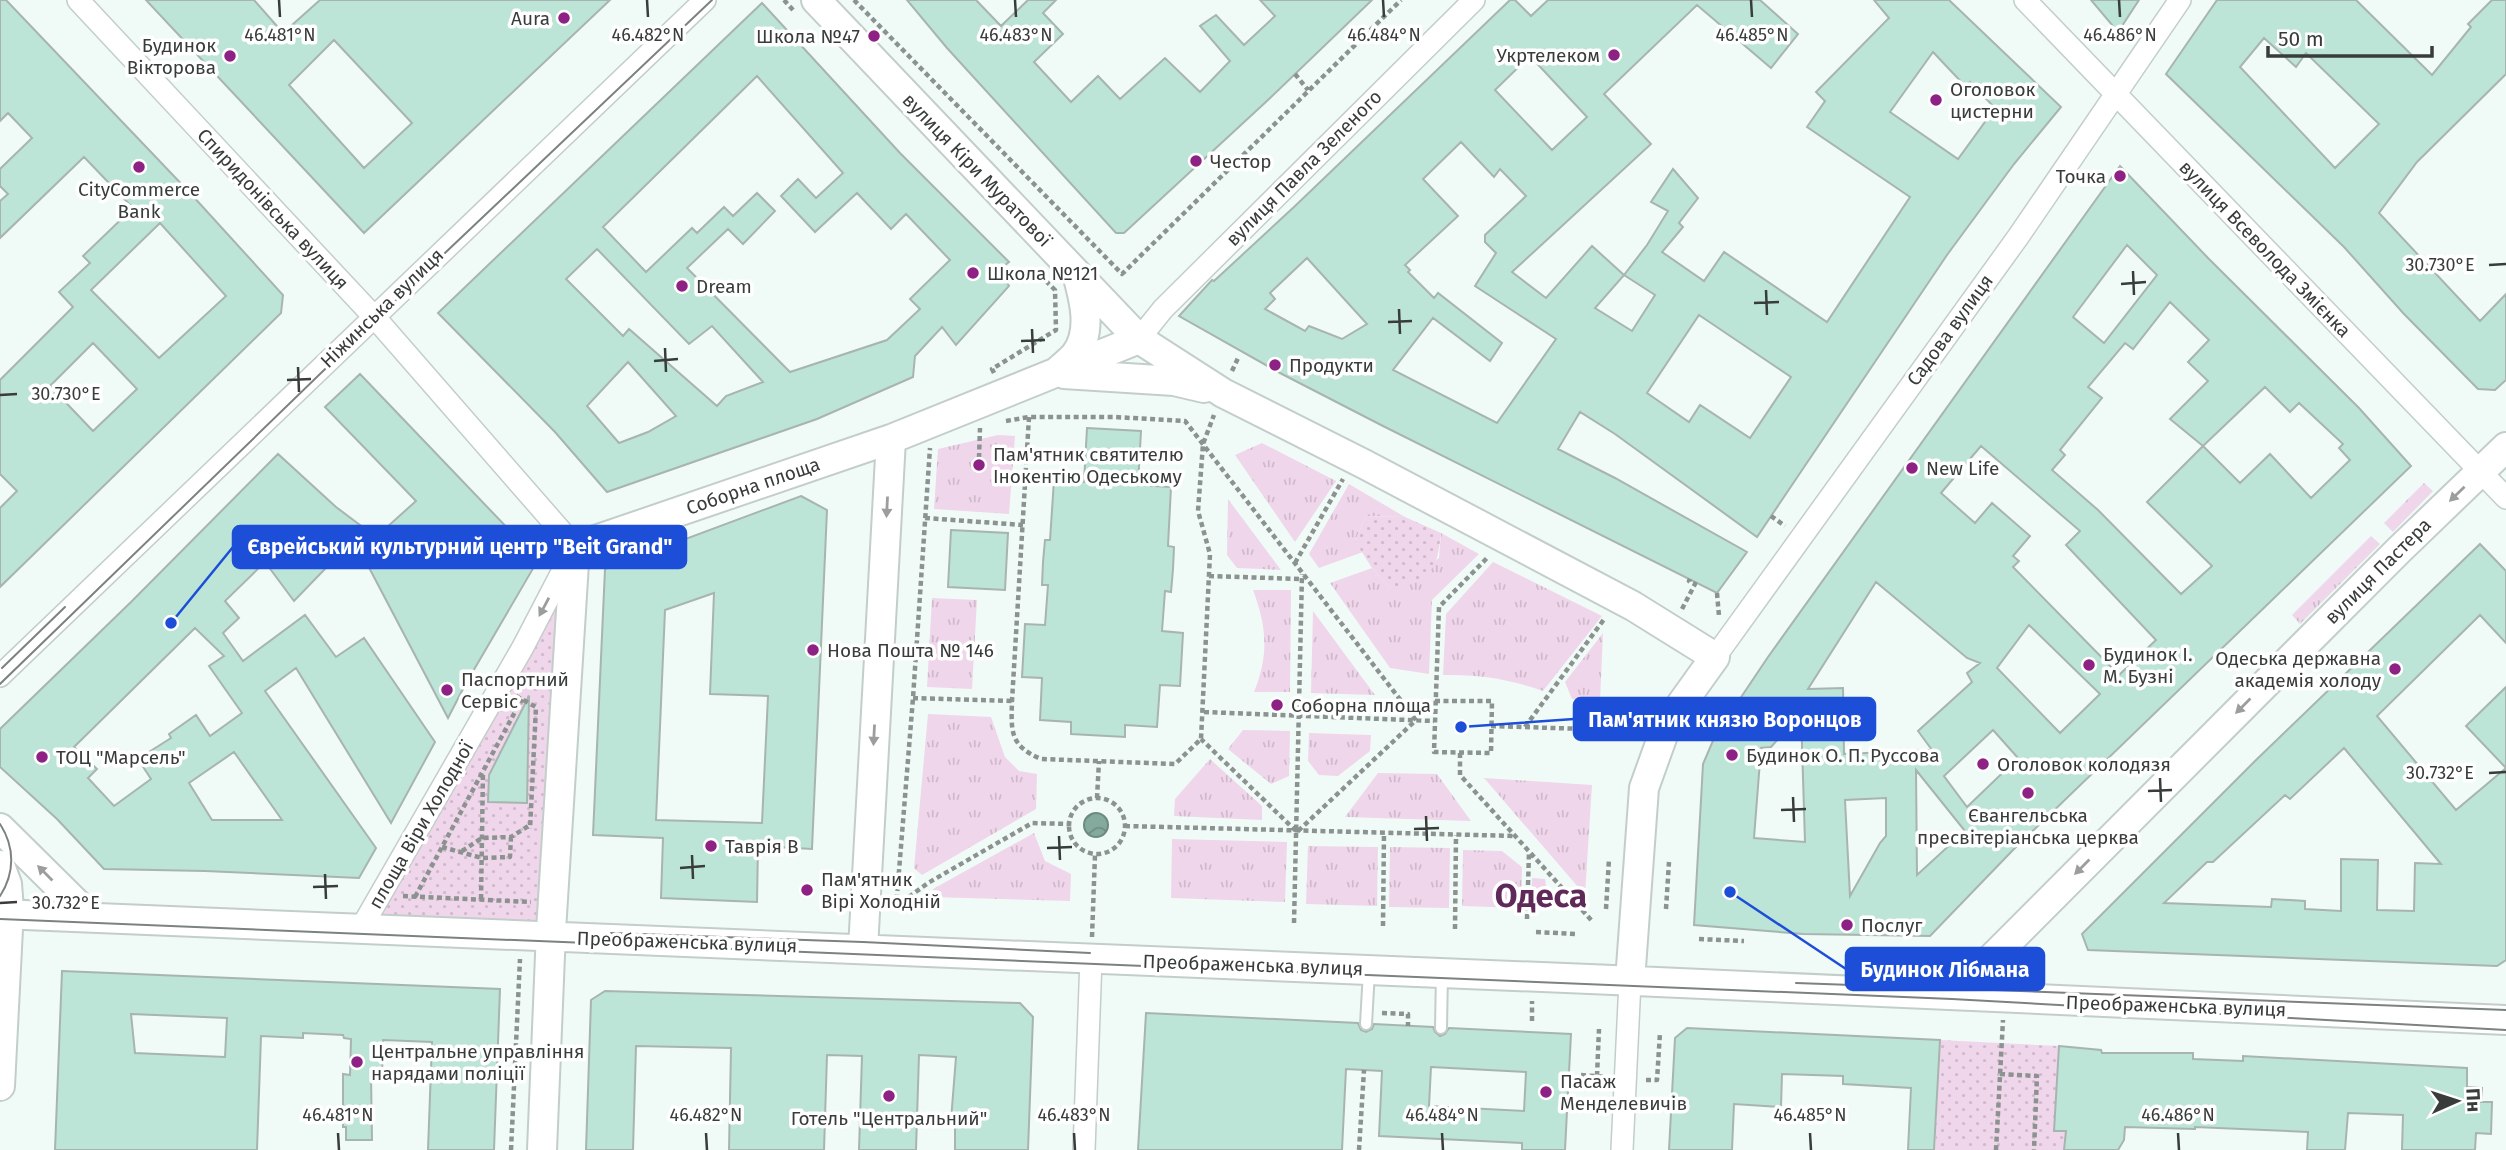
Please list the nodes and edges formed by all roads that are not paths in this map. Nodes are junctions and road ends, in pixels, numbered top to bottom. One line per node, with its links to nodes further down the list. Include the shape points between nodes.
1 (78, 0): 9 (street, Спиридонівська вулиця)
2 (705, 0): 9 (street, Ніжинська вулиця)
3 (816, 0): 8 (street, вулиця Кіри Муратової)
4 (1474, 0): 10 (street, вулиця Павла Зеленого, via 1171,300)
5 (2025, 0): 7 (street, вулиця Всеволода Змієнка)
6 (2180, 0): 7 (street, Садова вулиця)
7 (2115, 94): 15 (street, вулиця Всеволода Змієнка); 18 (street, Садова вулиця, via 2018,237)
8 (1066, 282): 10 (street, вулиця Кіри Муратової); 11 (street, via 1085,303 1085,330 1076,354)
9 (373, 317): 17 (street, Спиридонівська вулиця); 19 (street, Ніжинська вулиця)
10 (1139, 339): 11 (street, Соборна площа); 12 (street, Соборна площа)
11 (1054, 374): 12 (street, Соборна площа, via 1174,381); 13 (street, Соборна площа)
12 (1223, 393): 18 (street, Соборна площа, via 1619,599)
13 (891, 439): 17 (street, Соборна площа); 26 (street, one-way to 26)
14 (2506, 447): 15 (street, вулиця Пастера)
15 (2481, 472): 16 (street, вулиця Всеволода Змієнка); 31 (street, вулиця Пастера, one-way to 31)
16 (2506, 498)
17 (575, 547): 24 (street, площа Віри Холодної, one-way to 24, via 523,647); 25 (street, via 540,902)
18 (1715, 657): 30 (street, via 1667,724 1644,789)
19 (0, 676)
20 (0, 828): 23 (street, one-way to 20)
21 (0, 865): 22 (street, via 6,884)
22 (4, 914): 23 (street, Преображенська вулиця); 35 (street)
23 (90, 917): 24 (street, Преображенська вулиця)
24 (360, 930): 25 (street, Преображенська вулиця)
25 (551, 937): 26 (street, Преображенська вулиця); 36 (street)
26 (863, 949): 27 (street, Преображенська вулиця)
27 (1091, 959): 28 (street, Преображенська вулиця); 37 (street)
28 (1368, 970): 29 (street, Преображенська вулиця); 32 (lane)
29 (1442, 973): 30 (street, Преображенська вулиця); 34 (lane)
30 (1630, 981): 31 (street, Преображенська вулиця); 38 (street)
31 (1955, 995): 33 (street, Преображенська вулиця)
32 (1366, 1018)
33 (2506, 1020)
34 (1441, 1028)
35 (0, 1086)
36 (541, 1150)
37 (1084, 1150)
38 (1622, 1150)

